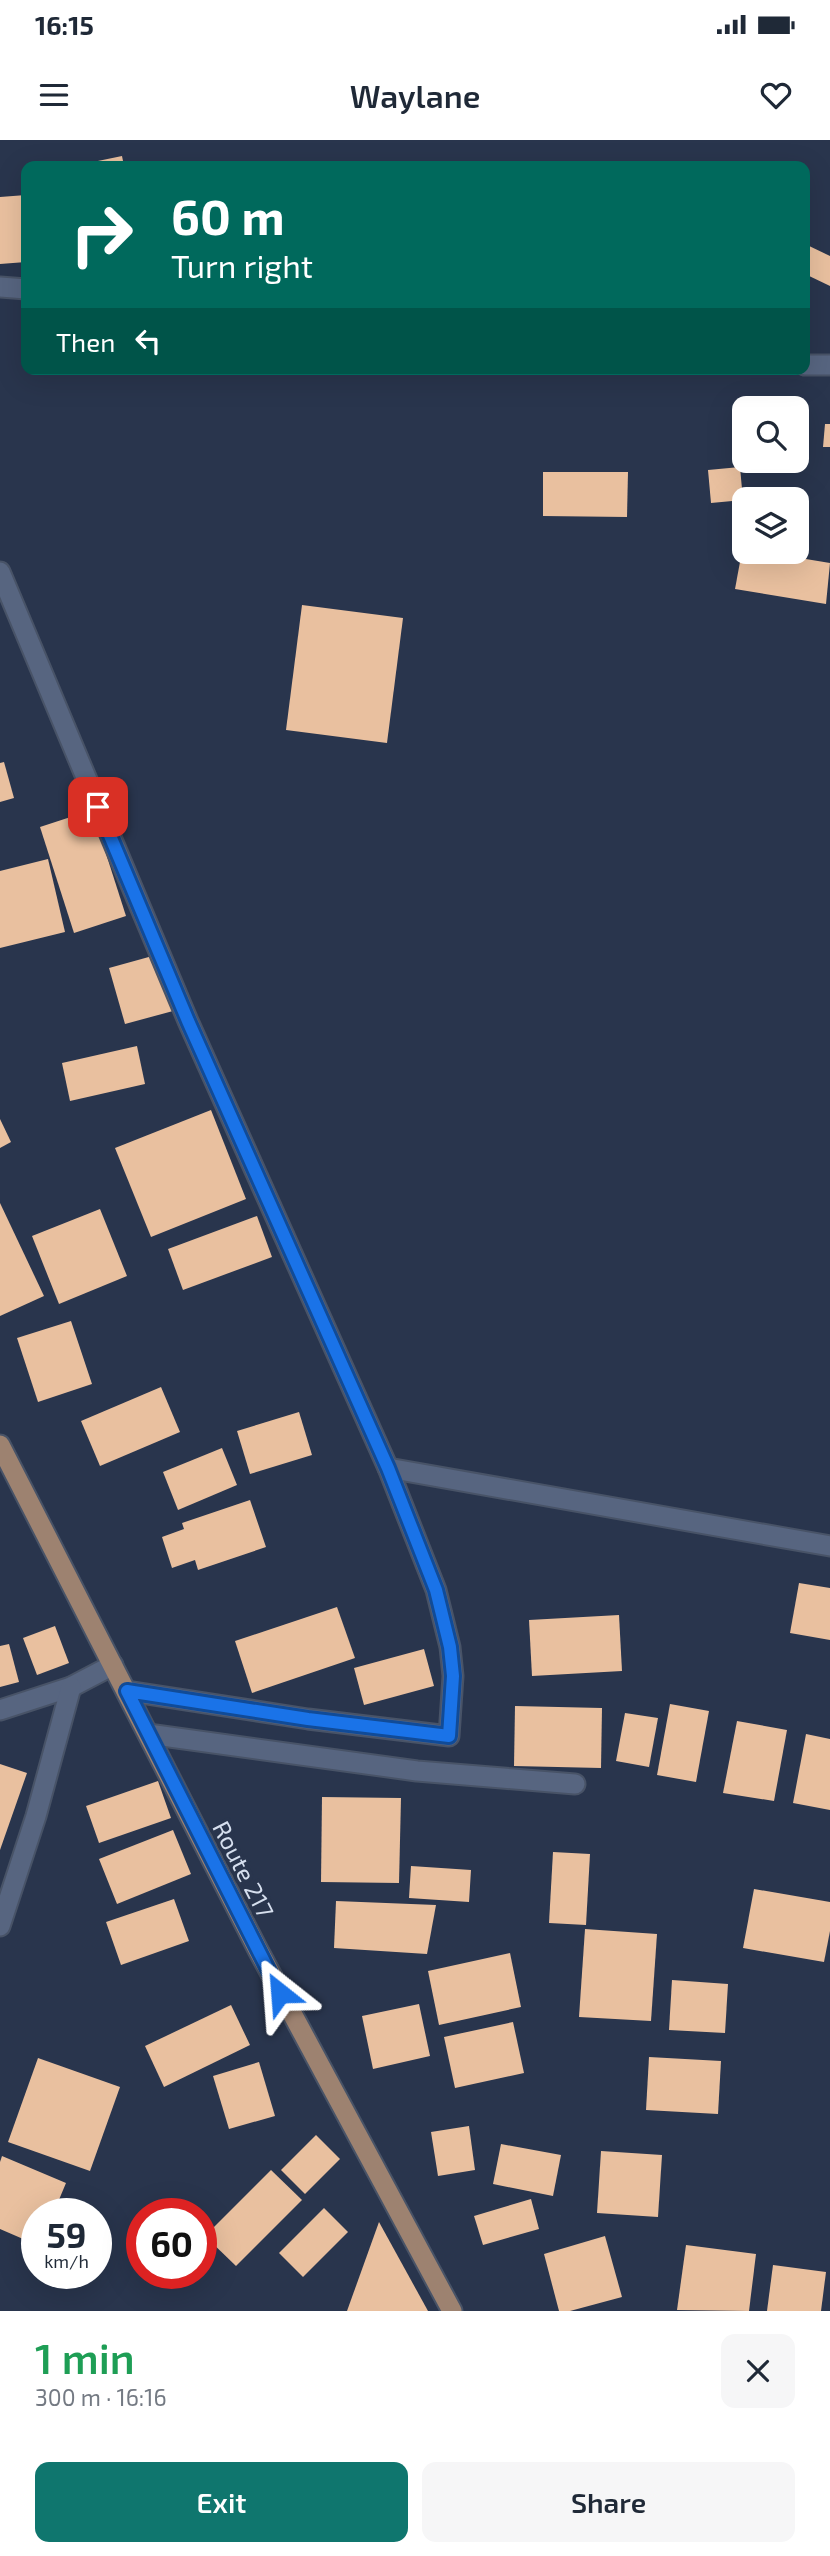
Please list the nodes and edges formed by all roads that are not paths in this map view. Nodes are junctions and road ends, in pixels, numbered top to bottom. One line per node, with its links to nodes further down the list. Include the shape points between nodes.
1 (0, 286): 2 (street)
2 (21, 288)
3 (810, 365): 4 (street)
4 (830, 365)
5 (0, 572): 7 (street, via 188,1021)
6 (0, 1445): 9 (main road, Route 217)
7 (388, 1468): 8 (street); 11 (street, via 436,1590 450,1647 449,1736)
8 (830, 1546)
9 (113, 1665): 10 (street); 11 (main road, Route 217)
10 (71, 1687): 12 (street); 15 (street)
11 (127, 1691): 13 (main road, Route 217)
12 (0, 1710)
13 (148, 1734): 14 (street, via 417,1771); 16 (main road, Route 217)
14 (575, 1784)
15 (0, 1926)
16 (452, 2311)

